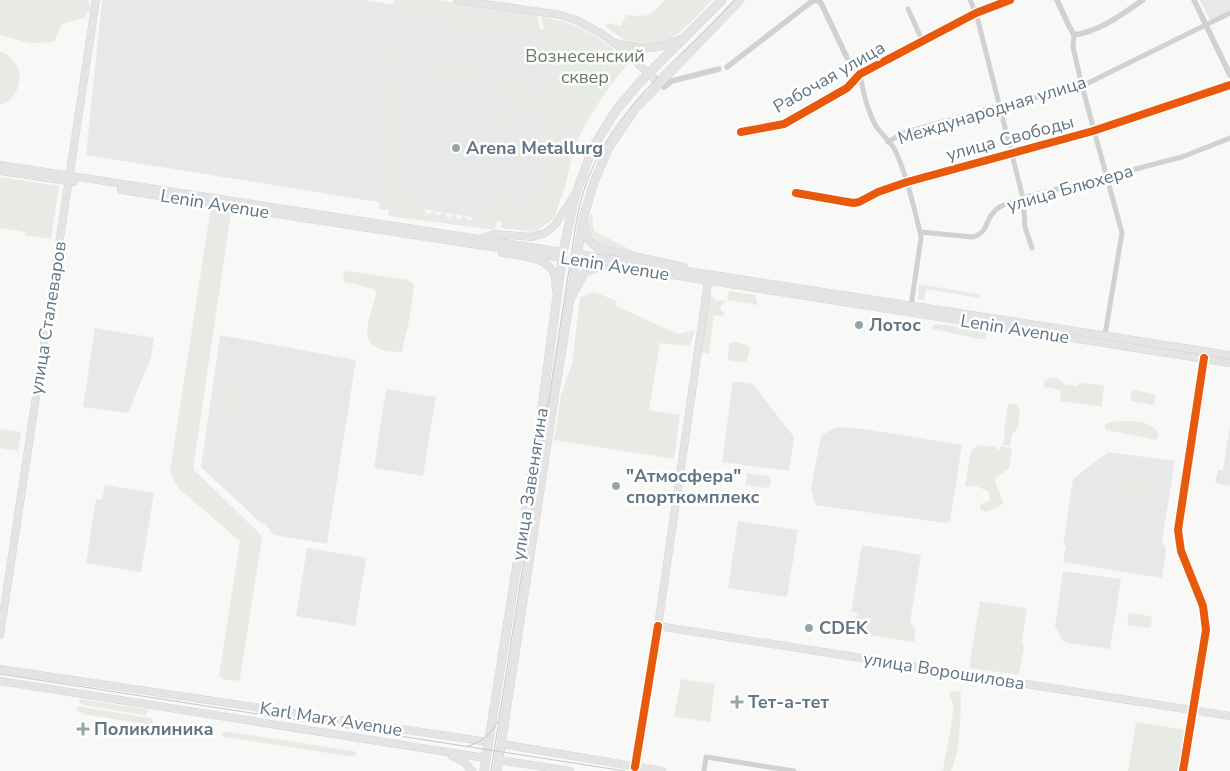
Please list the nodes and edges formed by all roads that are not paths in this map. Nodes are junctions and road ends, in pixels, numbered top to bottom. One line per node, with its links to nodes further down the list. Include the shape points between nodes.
1 (96, 0): 36 (main road, улица Сталеваров)
2 (457, 0): 17 (main road, via 561,16)
3 (722, 0): 16 (main road, улица Завенягина)
4 (740, 0): 24 (main road, улица Завенягина)
5 (817, 0): 19 (street); 22 (street, via 850,64)
6 (970, 0): 12 (street)
7 (1010, 0): 12 (street, Рабочая улица)
8 (1058, 0): 15 (street)
9 (1143, 0): 15 (street, via 1104,26 1088,33)
10 (1194, 0): 14 (street)
11 (908, 10): 18 (street)
12 (976, 13): 18 (street, Рабочая улица); 27 (street)
13 (1230, 13): 14 (street, Международная улица)
14 (1206, 25): 23 (street); 25 (street, Международная улица)
15 (1074, 34): 25 (street, via 1073,47)
16 (686, 37): 17 (main road, via 664,47 647,50); 21 (main road, улица Завенягина)
17 (612, 42): 21 (main road)
18 (923, 42): 22 (street, Рабочая улица)
19 (727, 67)
20 (717, 69): 24 (street, via 672,81 664,87)
21 (648, 74): 24 (main road); 39 (main road, улица Завенягина, via 602,131)
22 (860, 74): 29 (street, Рабочая улица, via 847,88 784,124); 31 (street, via 869,111)
23 (1230, 75)
24 (659, 83): 41 (main road, улица Завенягина, via 626,120 609,147)
25 (1082, 86): 27 (street, Международная улица); 28 (street)
26 (1230, 86): 28 (street, улица Свободы)
27 (1000, 106): 31 (street, Международная улица, via 903,134); 32 (street)
28 (1093, 131): 32 (street, улица Свободы); 35 (street)
29 (741, 132)
30 (1230, 138): 35 (street, улица Блюхера, via 1182,157)
31 (888, 142): 37 (street)
32 (1010, 153): 37 (street, улица Свободы); 40 (street)
33 (0, 165): 36 (main road, Lenin Avenue)
34 (0, 171): 36 (main road, Lenin Avenue)
35 (1107, 176): 40 (street, улица Блюхера); 53 (street, via 1122,233)
36 (69, 179): 43 (main road, Lenin Avenue); 58 (main road, улица Сталеваров)
37 (907, 182): 38 (street, улица Свободы, via 856,203); 42 (street)
38 (796, 193)
39 (574, 196): 43 (main road, улица Завенягина, via 556,225 545,233 532,237 494,234); 45 (main road, улица Завенягина)
40 (1023, 198): 42 (street, улица Блюхера, via 995,211 980,235); 44 (street, via 1025,226)
41 (583, 219): 46 (main road, улица Завенягина); 48 (main road, via 587,239 597,248 674,264)
42 (920, 232): 52 (street)
43 (479, 242): 45 (main road, Lenin Avenue); 50 (main road, via 501,253 543,262 555,276)
44 (1032, 248)
45 (562, 255): 46 (main road, Lenin Avenue); 50 (main road, улица Завенягина)
46 (578, 257): 47 (main road, Lenin Avenue); 48 (main road, Lenin Avenue); 51 (main road, улица Завенягина)
47 (615, 265): 49 (main road, Lenin Avenue); 51 (main road, улица Завенягина, via 585,272)
48 (701, 274): 49 (main road, Lenin Avenue)
49 (709, 278): 52 (main road, Lenin Avenue); 57 (main road)
50 (556, 299): 63 (main road, улица Завенягина, via 542,408)
51 (570, 302): 64 (main road, улица Завенягина)
52 (910, 309): 53 (main road, Lenin Avenue); 54 (main road, Lenin Avenue)
53 (1105, 335): 54 (main road, Lenin Avenue)
54 (1205, 355): 55 (main road, Lenin Avenue); 56 (main road, Lenin Avenue); 61 (street, via 1178,530 1181,551 1206,619)
55 (1230, 355)
56 (1230, 363)
57 (658, 626): 61 (main road, улица Ворошилова); 68 (street)
58 (0, 636)
59 (0, 669): 63 (main road, Karl Marx Avenue)
60 (0, 681): 65 (main road, Karl Marx Avenue)
61 (1194, 710): 62 (main road, улица Ворошилова); 78 (street)
62 (1230, 716)
63 (488, 742): 64 (main road, Karl Marx Avenue); 66 (main road, улица Завенягина)
64 (502, 744): 67 (main road, улица Завенягина); 68 (main road, Karl Marx Avenue)
65 (440, 751): 66 (main road, Karl Marx Avenue); 70 (main road, via 459,759)
66 (485, 758): 67 (main road, Karl Marx Avenue); 71 (main road, улица Завенягина)
67 (499, 760): 69 (main road, Karl Marx Avenue); 72 (main road, улица Завенягина)
68 (635, 767): 75 (main road, Karl Marx Avenue)
69 (550, 768): 73 (main road); 74 (main road, Karl Marx Avenue)
70 (472, 771)
71 (484, 771)
72 (497, 771)
73 (535, 771)
74 (570, 771)
75 (662, 771)
76 (704, 771): 77 (street, via 706,757)
77 (794, 771)
78 (1184, 771)

